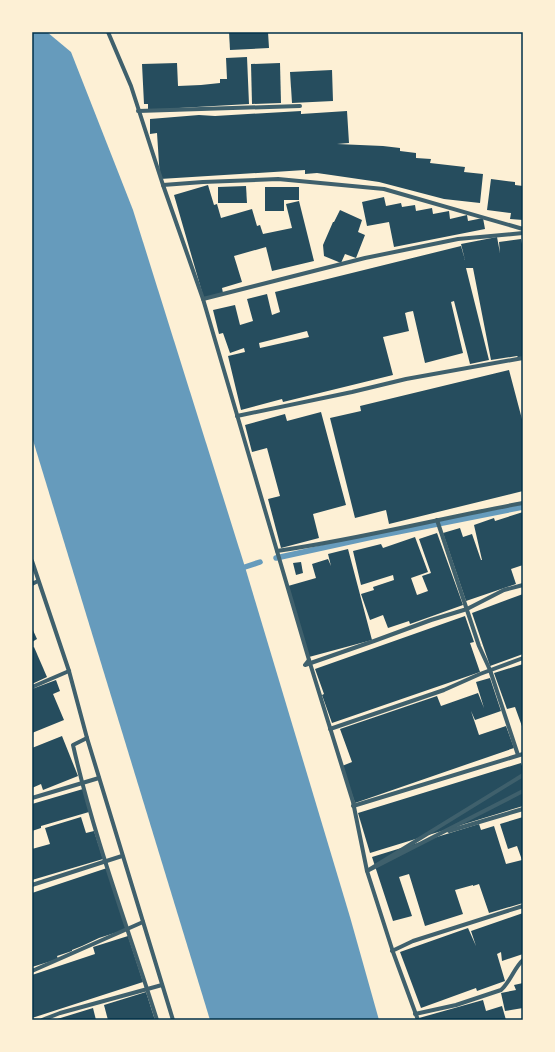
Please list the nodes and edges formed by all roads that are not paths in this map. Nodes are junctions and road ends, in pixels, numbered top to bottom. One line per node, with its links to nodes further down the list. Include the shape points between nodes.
1 (108, 32): 3 (street, via 131,86)
2 (300, 106): 3 (street)
3 (138, 111): 4 (street)
4 (163, 185): 5 (street, via 278,179 384,189); 7 (street)
5 (523, 229)
6 (523, 233): 7 (street, via 458,239 365,258)
7 (203, 300): 9 (street)
8 (523, 358): 9 (street, via 406,379)
9 (237, 416): 12 (street)
10 (523, 503): 11 (street)
11 (437, 521): 12 (street, via 324,544); 17 (street)
12 (277, 550): 19 (street)
13 (32, 561): 14 (street)
14 (38, 581): 15 (street); 21 (street)
15 (32, 584)
16 (523, 584): 17 (street, via 504,590)
17 (467, 609): 19 (street, via 305,665); 20 (street)
18 (523, 658): 20 (street)
19 (309, 660): 23 (street)
20 (490, 670): 23 (street, via 444,690 330,729); 26 (street)
21 (69, 671): 22 (street); 24 (street)
22 (32, 687)
23 (329, 725): 32 (street)
24 (87, 738): 28 (street); 29 (street, via 73,745)
25 (523, 754): 26 (street)
26 (518, 755): 32 (street, via 351,807)
27 (523, 775): 36 (street)
28 (99, 778): 29 (street); 34 (street)
29 (82, 784): 31 (street); 35 (street)
30 (523, 791): 36 (street)
31 (32, 798)
32 (353, 802): 36 (street)
33 (523, 809): 36 (street, via 406,845)
34 (122, 856): 35 (street); 39 (street)
35 (105, 862): 37 (street); 40 (street)
36 (367, 871): 41 (street)
37 (32, 885)
38 (523, 906): 41 (street, via 412,941)
39 (143, 922): 40 (street); 44 (street)
40 (128, 930): 43 (street); 45 (street)
41 (392, 951): 46 (street)
42 (523, 960): 46 (street, via 502,990 456,1005 415,1014)
43 (32, 971)
44 (162, 985): 45 (street); 49 (street)
45 (147, 989): 47 (street); 48 (street)
46 (415, 1011): 50 (street)
47 (42, 1020)
48 (157, 1020)
49 (173, 1020)
50 (418, 1020)

